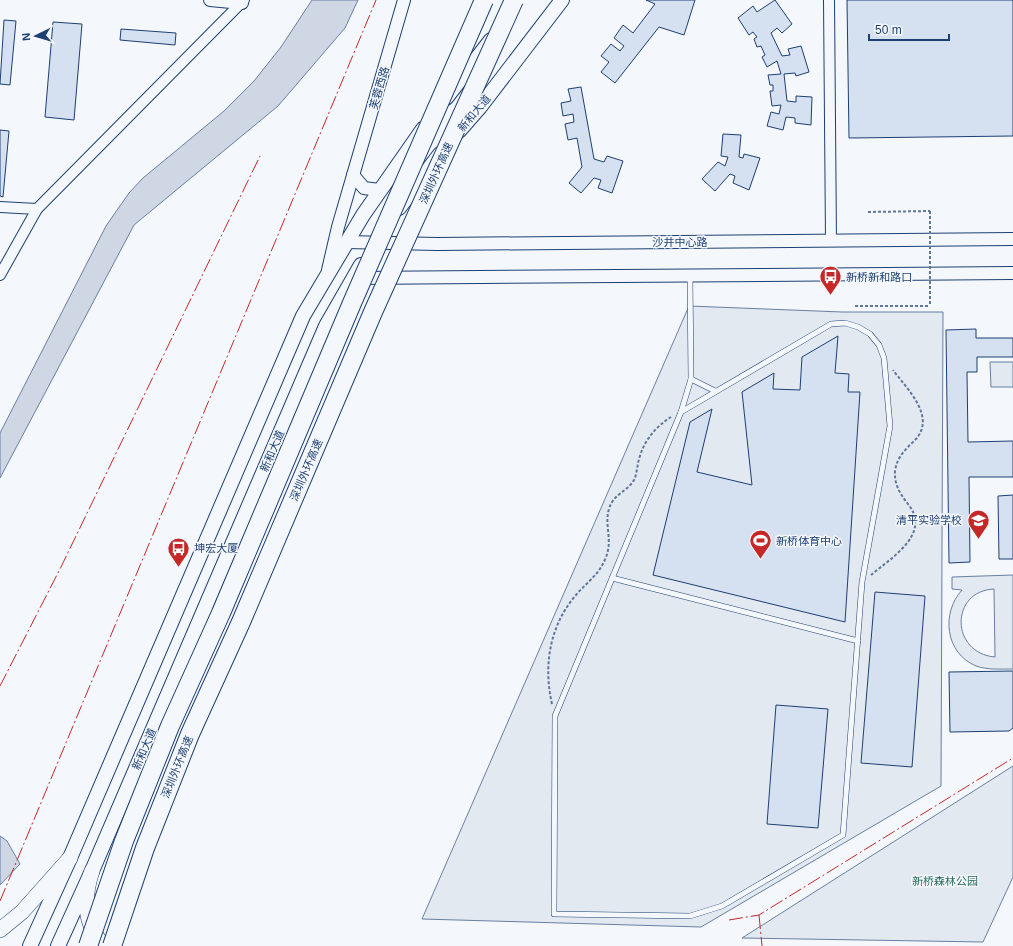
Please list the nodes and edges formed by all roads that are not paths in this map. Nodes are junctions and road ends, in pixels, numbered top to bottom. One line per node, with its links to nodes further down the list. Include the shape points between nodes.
1 (210, 0): 8 (street)
2 (404, 0): 9 (street, 芙蓉西路)
3 (484, 0): 32 (highway, 深圳外环高速, bridge, via 170,726 124,841)
4 (514, 0): 34 (highway, 深圳外环高速, bridge, via 376,305 241,622 190,734 145,848)
5 (522, 0): 10 (main road, via 430,118)
6 (562, 0): 16 (main road, 新和大道, via 431,166)
7 (829, 0): 14 (street)
8 (243, 1): 12 (street)
9 (353, 175): 10 (street, via 364,188); 17 (street, 芙蓉西路)
10 (379, 190): 15 (main road)
11 (0, 207): 12 (street)
12 (37, 209): 19 (street)
13 (1013, 239): 14 (street, 沙井中心路)
14 (831, 241): 16 (street, 沙井中心路, via 445,244)
15 (346, 242): 16 (street, 沙井中心路); 17 (main road)
16 (376, 242): 21 (main road, 新和大道)
17 (328, 273): 27 (main road, via 303,316)
18 (1013, 273): 20 (street)
19 (0, 275)
20 (690, 276): 21 (street); 22 (lane)
21 (353, 278): 28 (main road, 新和大道, via 326,326)
22 (691, 379): 23 (lane); 24 (lane)
23 (716, 391): 24 (lane); 26 (lane, via 831,324 845,323 858,327 870,334 879,345 884,358 890,426 862,582)
24 (681, 412): 25 (lane)
25 (612, 578): 26 (lane); 26 (lane, via 556,716 554,914 690,916 722,906 843,835)
26 (858, 641)
27 (70, 858): 29 (main road, via 22,912); 30 (main road)
28 (92, 871): 31 (main road, 新和大道); 33 (main road, via 87,890 87,909 94,933)
29 (0, 930)
30 (30, 946)
31 (58, 946)
32 (88, 946)
33 (104, 946)
34 (112, 946)

